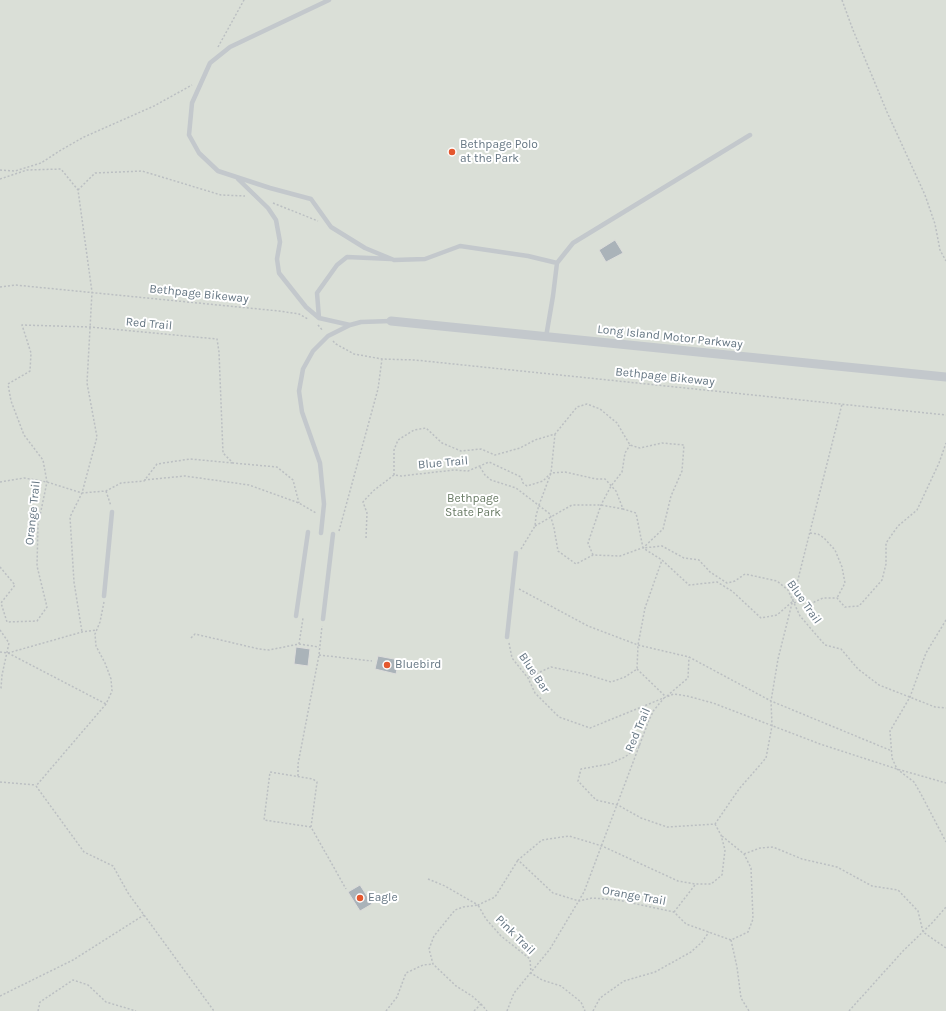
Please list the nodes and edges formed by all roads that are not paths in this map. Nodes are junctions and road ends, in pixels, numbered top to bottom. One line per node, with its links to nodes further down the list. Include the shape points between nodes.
1 (329, 0): 3 (lane, via 230,47 210,62 192,103 189,135 199,153 218,171)
2 (750, 135): 5 (lane, via 573,243)
3 (236, 177): 4 (lane, via 311,199 331,227 366,248); 6 (lane, via 268,208 276,220 280,242 277,259 279,273)
4 (394, 260): 5 (lane, via 425,259 460,246); 6 (lane, via 347,257 337,265 317,294)
5 (557, 263): 9 (lane)
6 (319, 318): 8 (lane)
7 (391, 321): 8 (lane); 9 (street, Long Island Motor Parkway)
8 (350, 325): 13 (lane, via 328,336 313,351 303,369 299,391 302,412 320,463 324,504)
9 (546, 337): 10 (street, Long Island Motor Parkway)
10 (946, 377)
11 (112, 512): 16 (lane)
12 (308, 532): 17 (lane)
13 (321, 533)
14 (336, 534): 18 (lane)
15 (518, 551): 19 (lane)
16 (104, 596)
17 (296, 616)
18 (324, 618)
19 (507, 637)

